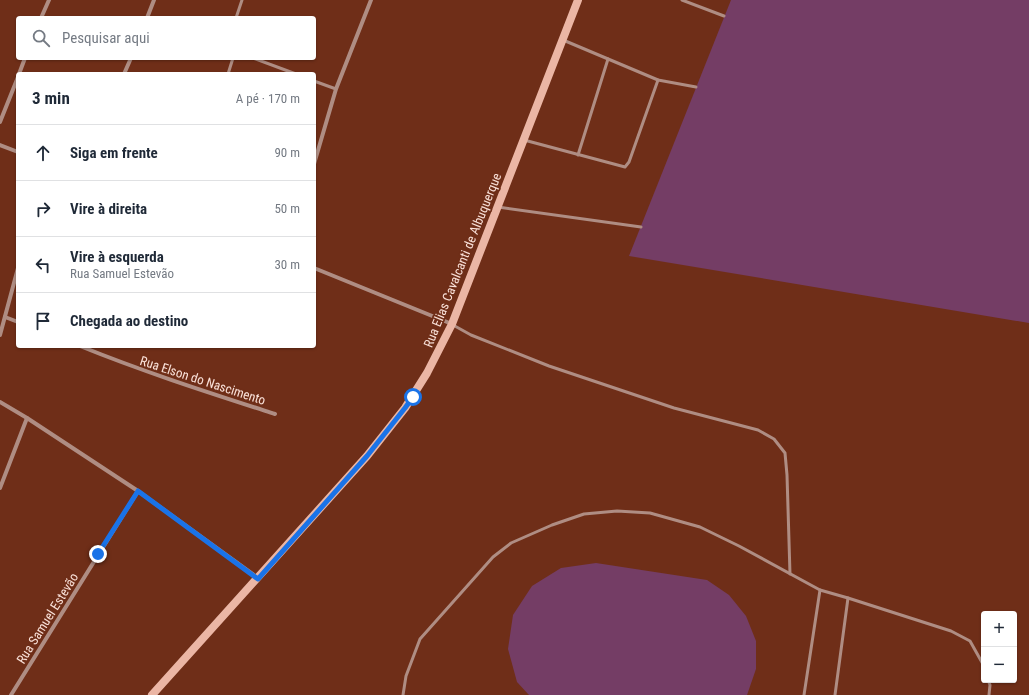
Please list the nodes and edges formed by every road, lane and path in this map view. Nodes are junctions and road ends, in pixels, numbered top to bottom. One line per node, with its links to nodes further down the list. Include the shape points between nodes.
1 (48, 0): 7 (street)
2 (154, 0): 8 (street)
3 (242, 0): 9 (lane)
4 (371, 0): 25 (street)
5 (578, 0): 11 (street, Rua Elias Cavalcanti de Albuquerque)
6 (682, 0): 10 (lane)
7 (42, 16)
8 (148, 16)
9 (237, 16)
10 (724, 16)
11 (562, 40): 12 (lane); 27 (street, Rua Elias Cavalcanti de Albuquerque)
12 (608, 59): 22 (lane); 30 (lane)
13 (24, 60): 17 (street)
14 (130, 60): 18 (street)
15 (232, 60): 19 (lane)
16 (258, 60): 20 (lane)
17 (19, 72)
18 (125, 72)
19 (229, 72)
20 (291, 72)
21 (16, 80): 26 (street)
22 (658, 80): 24 (lane); 30 (lane, via 625,167)
23 (316, 82): 25 (lane)
24 (696, 87)
25 (336, 89): 31 (street)
26 (0, 122)
27 (523, 140): 30 (lane); 32 (street, Rua Elias Cavalcanti de Albuquerque)
28 (0, 145): 29 (street)
29 (16, 151)
30 (578, 154)
31 (316, 157)
32 (498, 207): 33 (lane); 38 (street, Rua Elias Cavalcanti de Albuquerque)
33 (641, 227)
34 (316, 269): 38 (street)
35 (16, 276): 36 (street)
36 (5, 317): 37 (street); 39 (street)
37 (16, 321)
38 (452, 324): 46 (lane, via 471,335 549,366 674,408 758,430 774,439 785,453 788,475); 47 (street, Rua Elias Cavalcanti de Albuquerque, via 427,373 405,408 367,456)
39 (0, 335)
40 (85, 348): 42 (street, Rua Elson do Nascimento, via 126,365)
41 (0, 402): 43 (street)
42 (275, 414)
43 (27, 418): 44 (street); 45 (street)
44 (0, 488)
45 (138, 491): 47 (street); 52 (street, Rua Samuel Estevão)
46 (790, 574): 48 (lane); 54 (lane, via 700,527 650,513 617,511 584,514 511,542 493,557 420,639 406,676)
47 (258, 579): 53 (street, Rua Elias Cavalcanti de Albuquerque)
48 (820, 590): 49 (lane); 55 (lane)
49 (848, 598): 50 (lane, via 951,631 970,641); 56 (lane)
50 (981, 661)
51 (990, 683): 57 (lane)
52 (11, 695)
53 (152, 695)
54 (403, 695)
55 (804, 695)
56 (835, 695)
57 (989, 695)

